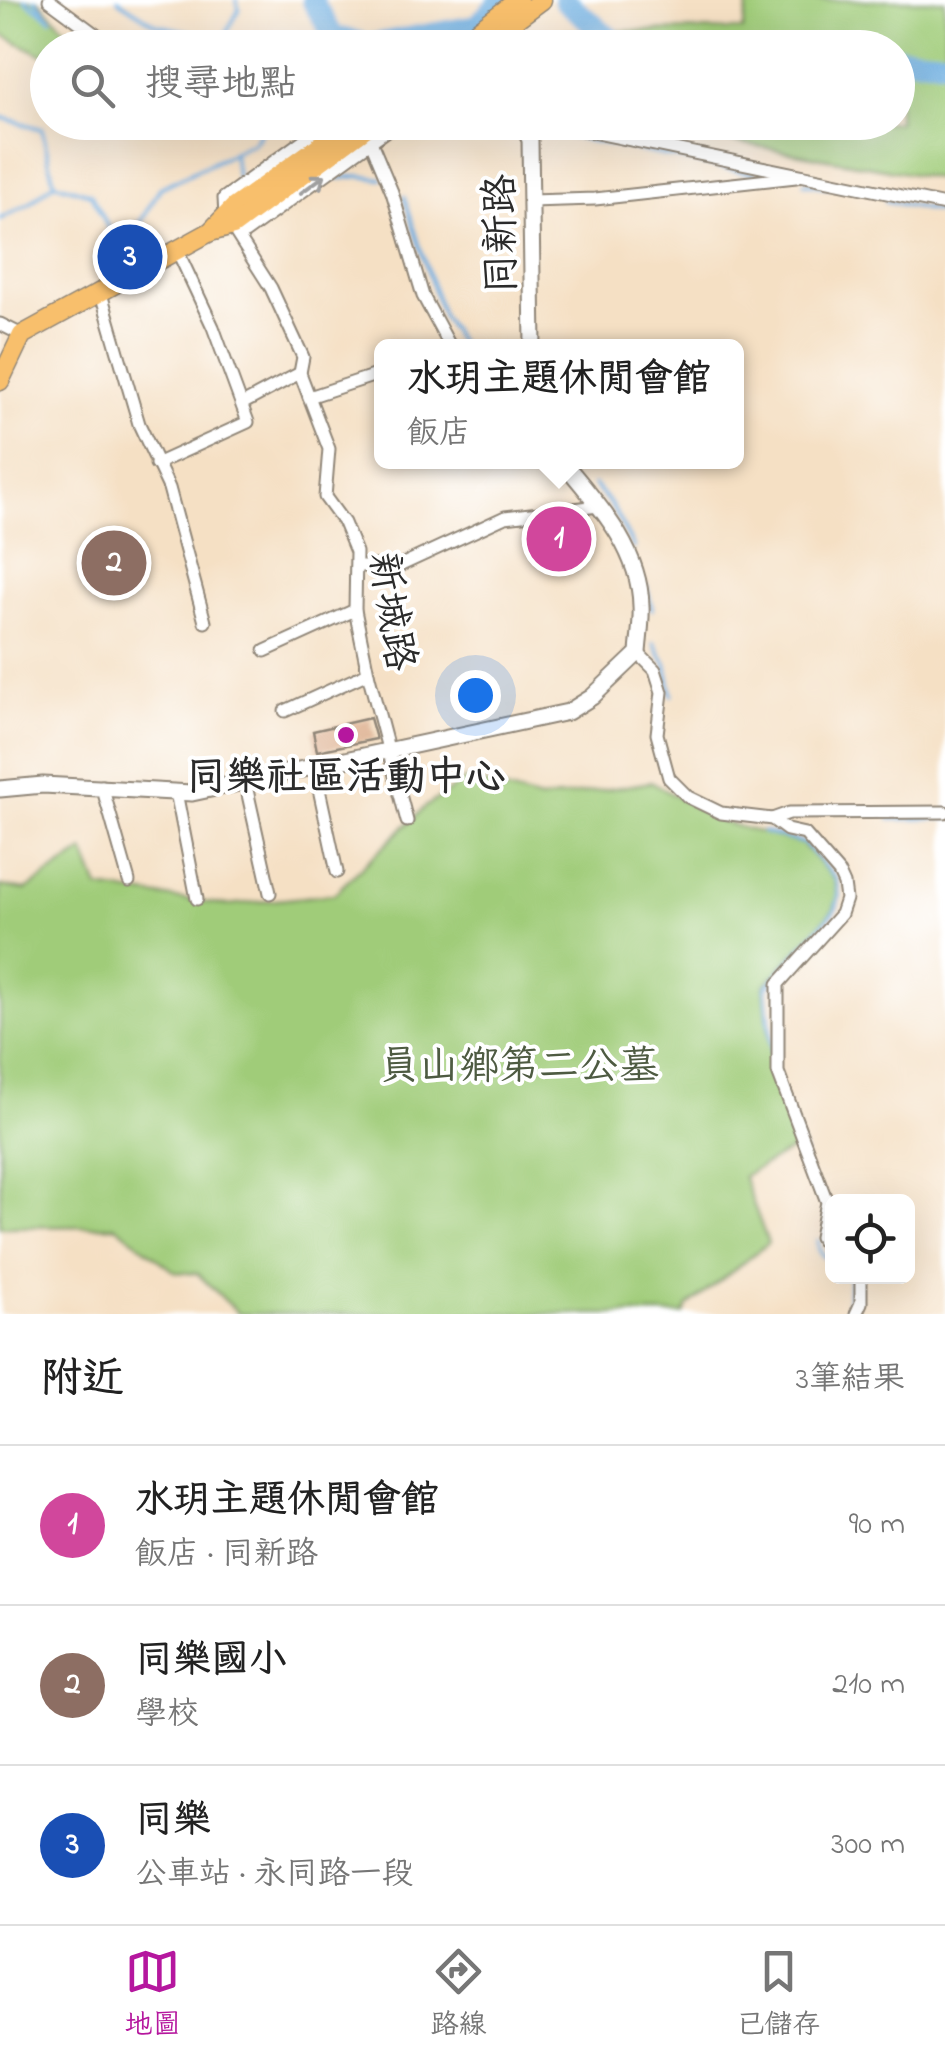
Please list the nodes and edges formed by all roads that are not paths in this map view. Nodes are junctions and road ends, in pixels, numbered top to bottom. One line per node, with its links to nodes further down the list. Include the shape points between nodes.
1 (49, 0): 4 (street)
2 (518, 0): 5 (main road)
3 (542, 0): 6 (main road)
4 (90, 30)
5 (479, 30)
6 (501, 30)
7 (303, 140): 17 (street, via 224,198)
8 (329, 140): 17 (main road)
9 (347, 140): 17 (main road)
10 (374, 140): 13 (street)
11 (530, 140): 15 (street, 同新路)
12 (634, 140): 14 (street)
13 (371, 142): 17 (street, one-way to 13, via 246,233); 22 (street)
14 (810, 175): 15 (street); 16 (street)
15 (531, 200): 23 (street, 同新路)
16 (945, 205)
17 (233, 217): 18 (main road); 24 (street, 新城路, via 304,357)
18 (177, 250): 19 (main road); 28 (street)
19 (100, 290): 21 (main road); 29 (street)
20 (0, 324): 21 (street)
21 (22, 336): 26 (main road)
22 (441, 339)
23 (533, 339)
24 (300, 373): 27 (street, 新城路); 28 (street)
25 (374, 376): 27 (street)
26 (0, 381)
27 (309, 397): 32 (street, 新城路, via 329,449 325,496 344,523)
28 (242, 404): 29 (street, via 248,422)
29 (156, 464): 34 (street, via 169,488)
30 (569, 469): 31 (street)
31 (599, 506): 32 (street, via 505,517 399,566); 36 (street, via 628,551 642,602)
32 (357, 566): 33 (street, 新城路)
33 (355, 610): 35 (street); 37 (street, 新城路)
34 (205, 622)
35 (265, 651)
36 (638, 653): 39 (street, via 568,712); 46 (street, via 656,670 662,692 657,734 668,778 720,813)
37 (368, 673): 38 (street); 39 (street, 新城路)
38 (285, 711)
39 (388, 748): 40 (street); 47 (street, 新城路)
40 (314, 766): 41 (street); 48 (street)
41 (245, 782): 44 (street); 50 (street)
42 (102, 786): 43 (street); 44 (street); 49 (street)
43 (0, 790)
44 (176, 792): 51 (street)
45 (945, 812): 46 (street, via 789,813)
46 (772, 819): 52 (street, via 805,834 844,884 841,914 778,984 778,1072)
47 (407, 821)
48 (336, 872)
49 (129, 881)
50 (270, 894)
51 (197, 900)
52 (825, 1197)
53 (825, 1212): 54 (street, via 820,1237)
54 (825, 1245)
55 (861, 1284): 56 (street)
56 (856, 1314)

